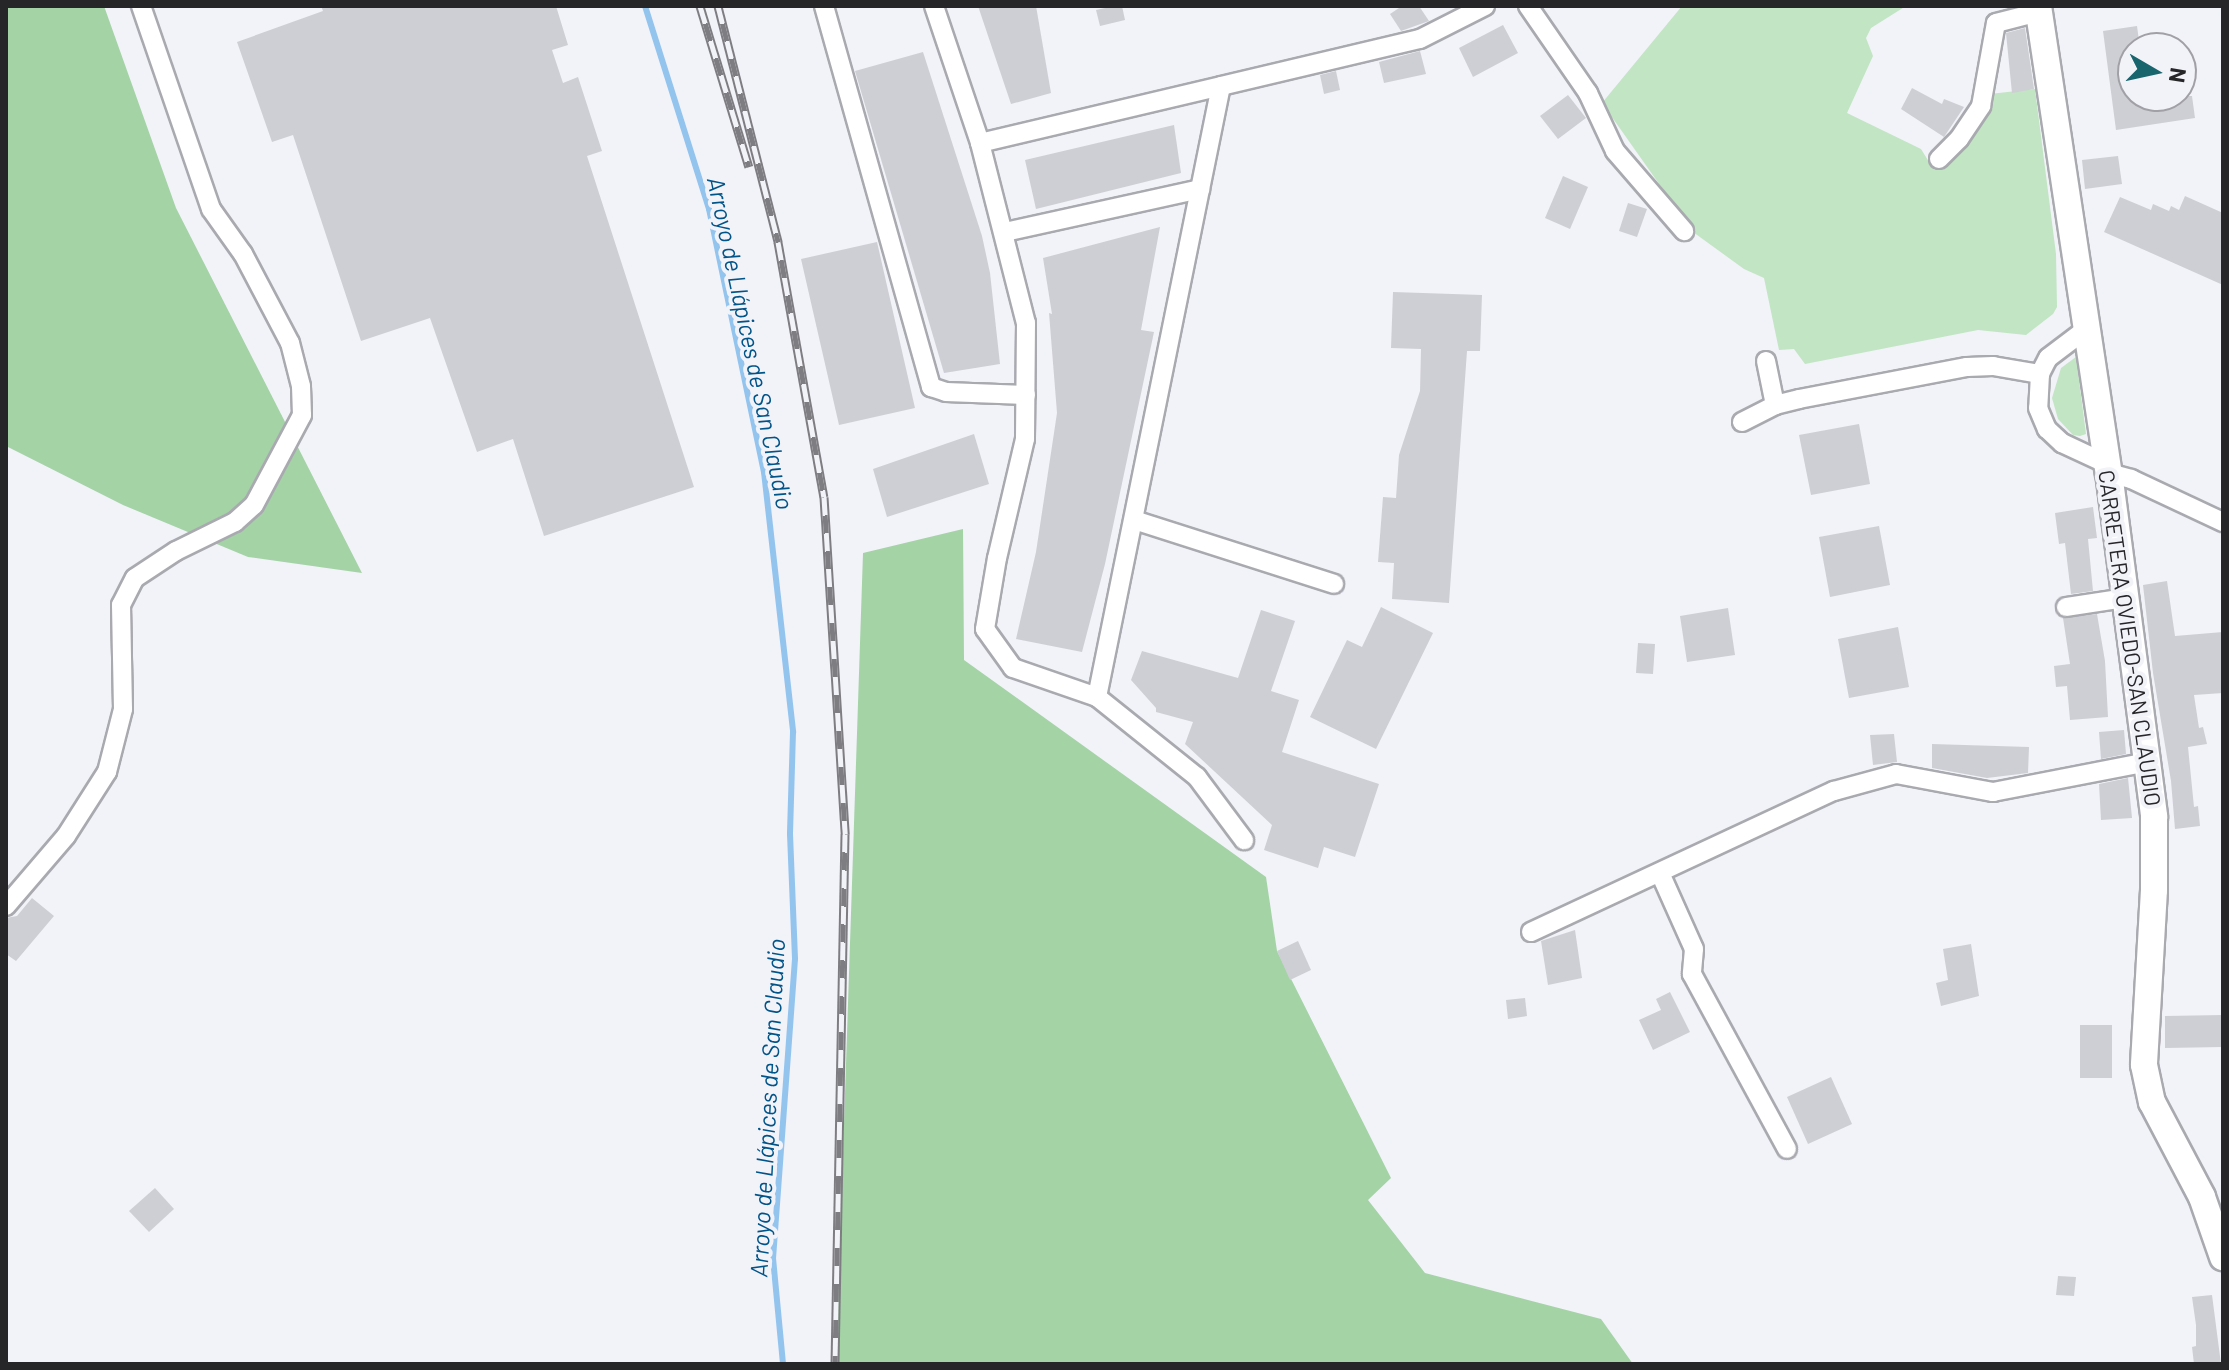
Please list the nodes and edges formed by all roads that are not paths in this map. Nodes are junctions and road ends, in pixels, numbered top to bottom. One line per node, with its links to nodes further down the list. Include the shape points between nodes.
1 (141, 6): 29 (street, via 211,209 243,254 290,343 302,415 254,505 235,522 135,578 121,605 123,709 107,772 66,836)
2 (824, 6): 16 (street, via 931,387)
3 (934, 6): 8 (street)
4 (1485, 6): 7 (street, via 1420,39)
5 (1528, 6): 11 (street, via 1588,93 1615,151)
6 (2038, 9): 9 (street, via 1996,23 1981,106); 13 (street, CARRETERA OVIEDO-SAN CLAUDIO)
7 (1221, 86): 8 (street); 10 (street)
8 (980, 143): 12 (street)
9 (1939, 159)
10 (1200, 189): 12 (street); 20 (street)
11 (1684, 231)
12 (1005, 232): 16 (street, via 1026,323)
13 (2085, 330): 15 (street, via 2059,347); 19 (street, CARRETERA OVIEDO-SAN CLAUDIO)
14 (1766, 361): 17 (street)
15 (2040, 374): 17 (street, via 1967,367); 19 (street, via 2038,408 2047,429)
16 (1026, 395): 25 (street, via 1025,439 985,629 1013,668)
17 (1775, 405): 18 (street)
18 (1742, 422)
19 (2108, 468): 21 (street); 23 (street, CARRETERA OVIEDO-SAN CLAUDIO)
20 (1134, 520): 22 (street); 25 (street)
21 (2223, 522)
22 (1334, 584)
23 (2125, 598): 24 (street); 26 (street, CARRETERA OVIEDO-SAN CLAUDIO)
24 (2066, 607)
25 (1097, 697): 27 (street, via 1197,777)
26 (2147, 762): 28 (street, via 1993,792 1896,774 1834,791); 32 (street, CARRETERA OVIEDO-SAN CLAUDIO, via 2154,890 2144,1065 2152,1102 2202,1197)
27 (1244, 840)
28 (1660, 873): 30 (street); 31 (street, via 1694,949 1692,974)
29 (6, 906)
30 (1531, 932)
31 (1787, 1149)
32 (2223, 1257)

